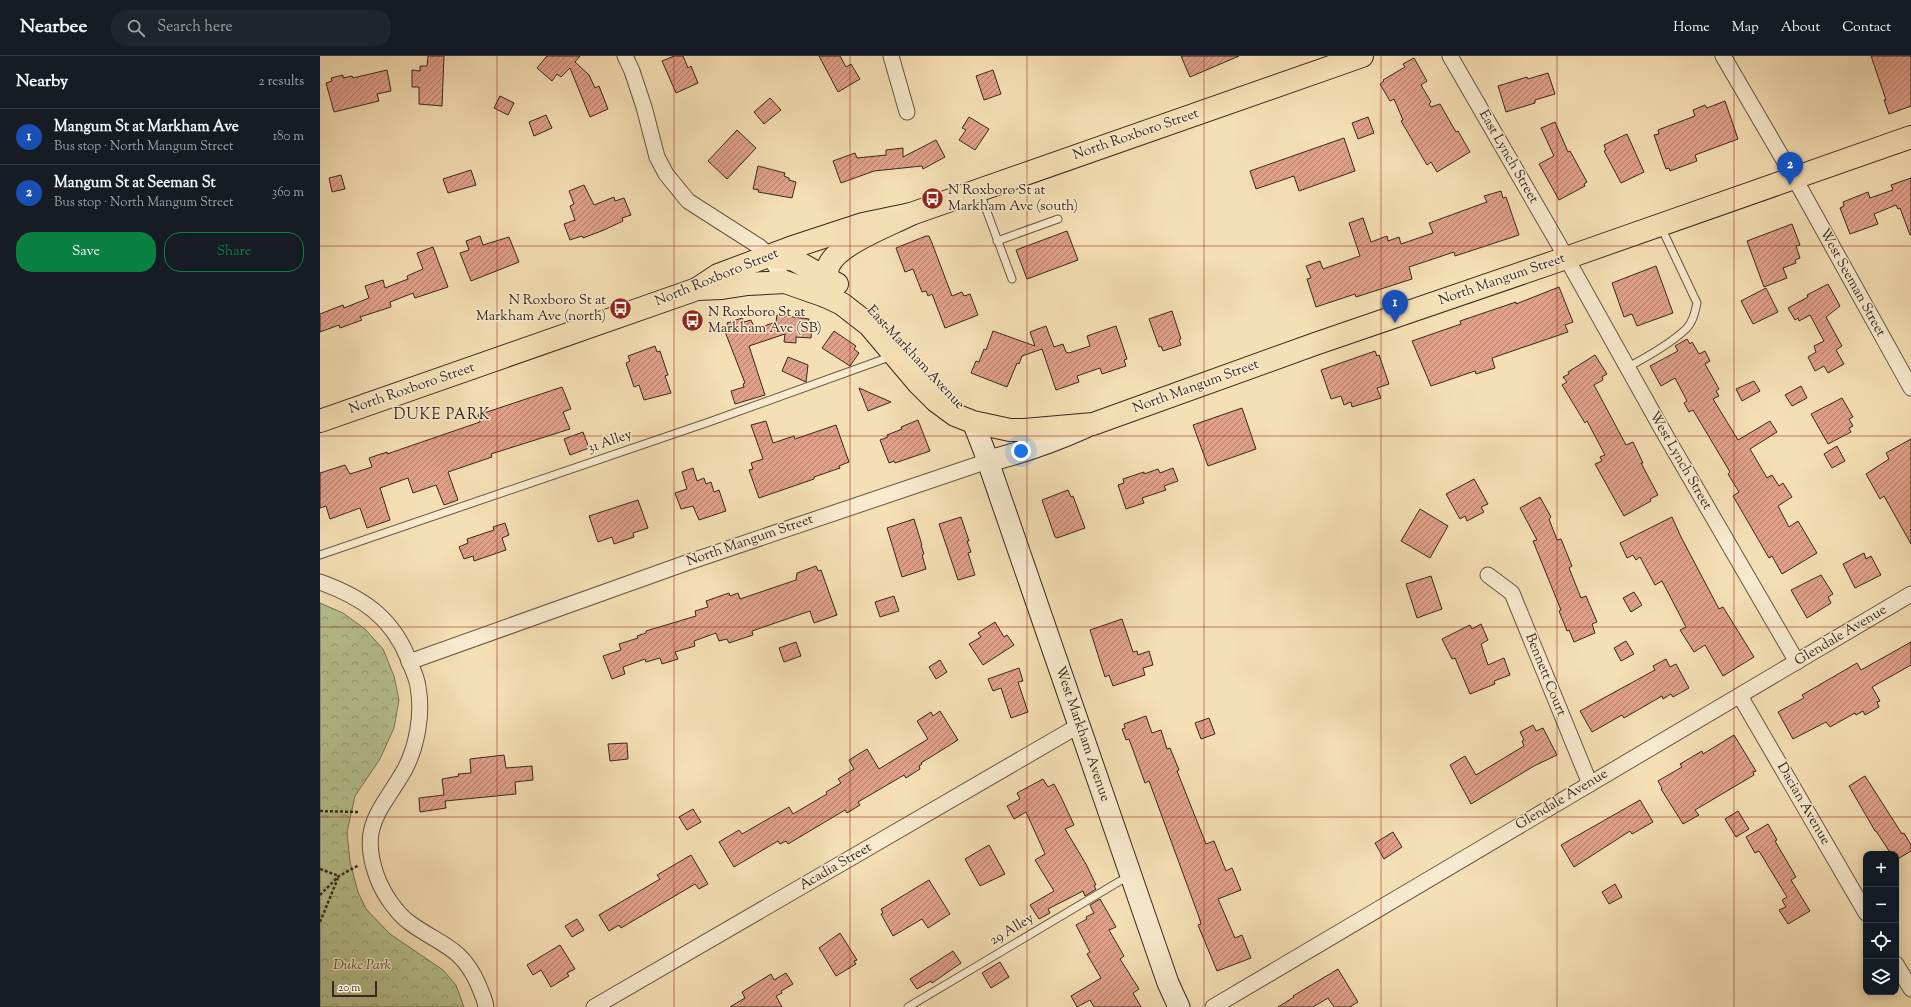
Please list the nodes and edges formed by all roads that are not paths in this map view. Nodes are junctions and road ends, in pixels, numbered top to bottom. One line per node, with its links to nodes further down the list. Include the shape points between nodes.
1 (625, 56): 14 (street, via 644,107 657,157 666,174 688,200 753,242)
2 (891, 56): 6 (street)
3 (1362, 56): 9 (main road, North Roxboro Street)
4 (1450, 56): 15 (street, East Lynch Street)
5 (1723, 56): 8 (street, West Seeman Street)
6 (907, 112)
7 (1911, 137): 8 (main road, North Mangum Street)
8 (1794, 178): 12 (main road, North Mangum Street); 22 (street, West Seeman Street)
9 (979, 190): 10 (main road, North Roxboro Street); 13 (lane)
10 (911, 214): 14 (main road, North Roxboro Street, via 862,224); 18 (main road, North Roxboro Street, via 842,249 832,259)
11 (1058, 219): 13 (lane)
12 (1660, 225): 15 (main road, North Mangum Street); 21 (lane, via 1696,303 1695,314 1687,328)
13 (997, 242): 16 (lane)
14 (769, 256): 17 (street); 18 (main road, East Markham Avenue, via 794,260); 19 (main road, North Roxboro Street, via 718,275)
15 (1566, 258): 21 (street, West Lynch Street); 25 (main road, North Mangum Street)
16 (1012, 279)
17 (785, 282): 18 (main road, East Markham Avenue); 19 (main road, East Markham Avenue)
18 (825, 286): 20 (main road, East Markham Avenue, via 872,310)
19 (697, 289): 23 (main road, North Roxboro Street)
20 (900, 351): 24 (main road, East Markham Avenue, via 963,407); 27 (lane, 31 Alley, via 694,427)
21 (1628, 367): 32 (street, West Lynch Street)
22 (1911, 388)
23 (320, 421)
24 (972, 422): 25 (main road, North Mangum Street, via 1010,430); 26 (street, East Markham Avenue)
25 (1093, 424): 26 (street, North Mangum Street, via 1060,438)
26 (988, 460): 31 (street, North Mangum Street, via 686,563); 34 (street, West Markham Avenue)
27 (320, 555)
28 (1488, 575): 35 (street, Bennett Court, via 1512,592)
29 (320, 582): 31 (street, via 356,598 378,614 393,629)
30 (1911, 594): 32 (street, Glendale Avenue)
31 (409, 662): 40 (street, via 418,687 417,736 405,768 376,813 371,830 372,860 381,886 397,910 409,923 451,948 465,961 474,975)
32 (1796, 662): 33 (street, Glendale Avenue)
33 (1740, 696): 35 (street, Glendale Avenue); 37 (street, Dacian Avenue)
34 (1078, 726): 36 (street, West Markham Avenue); 41 (street, Acadia Street)
35 (1590, 784): 44 (street, Glendale Avenue)
36 (1131, 877): 42 (lane, 29 Alley, via 1120,881); 43 (street, West Markham Avenue)
37 (1863, 908)
38 (1899, 969): 39 (street)
39 (1911, 989)
40 (486, 1007)
41 (594, 1007)
42 (908, 1007)
43 (1179, 1007)
44 (1214, 1007)

